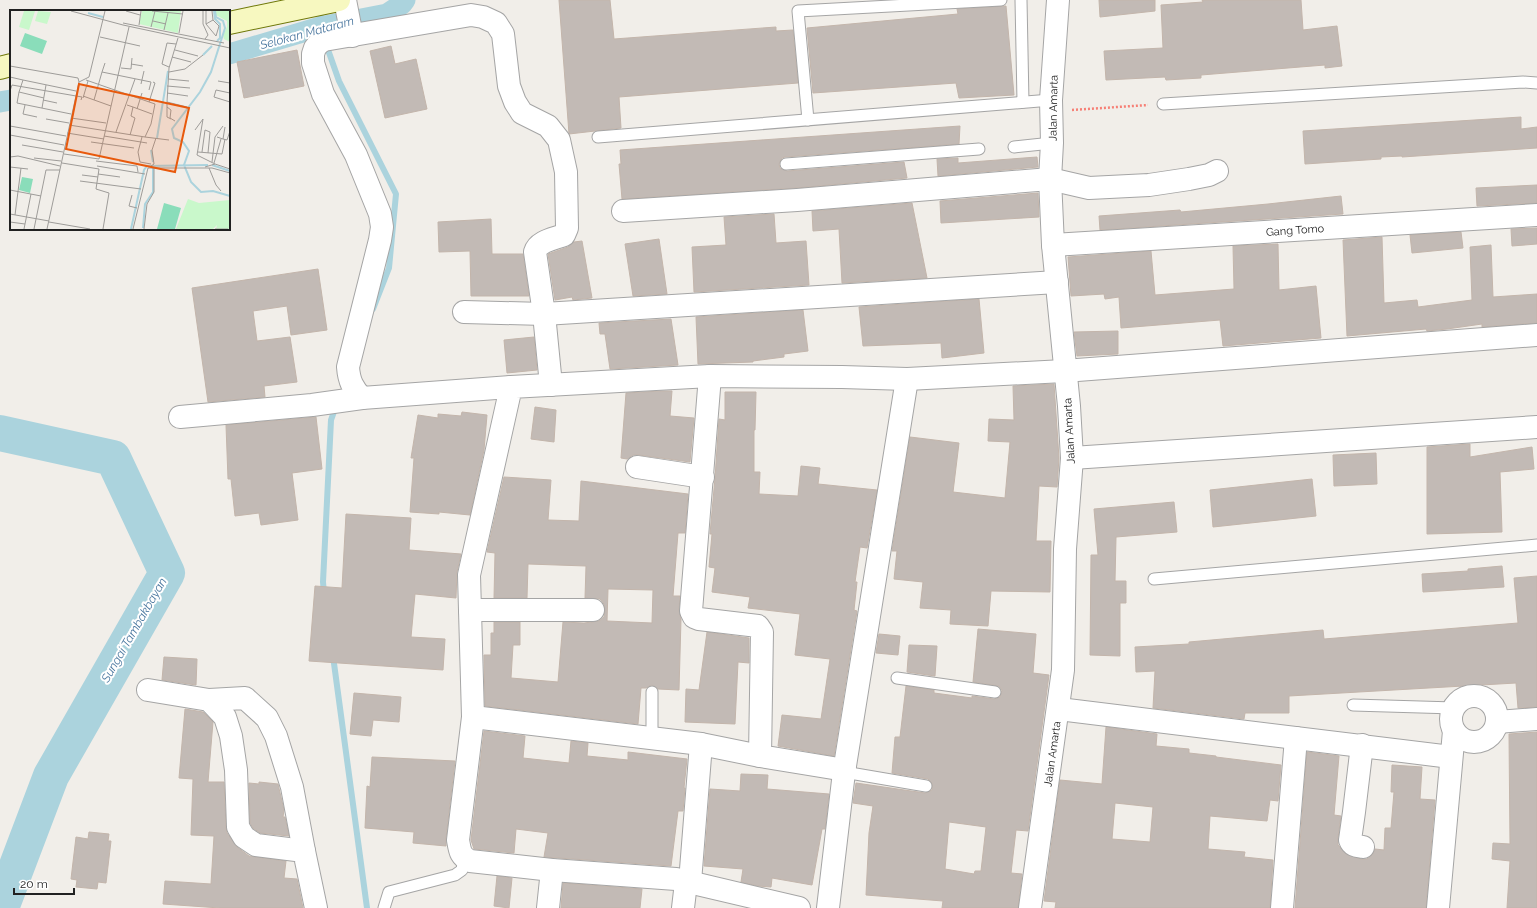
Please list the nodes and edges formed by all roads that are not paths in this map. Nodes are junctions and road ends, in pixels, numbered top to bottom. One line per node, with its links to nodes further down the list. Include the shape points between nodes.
1 (1001, 0): 13 (lane, via 798,11)
2 (1021, 0): 10 (lane)
3 (1058, 0): 12 (street, Jalan Amarta)
4 (300, 5): 5 (street); 6 (street)
5 (345, 13): 26 (street, via 471,15 496,23 503,34 509,86 514,102 522,113 548,126 559,140 566,172 567,222 564,235 541,243 536,246 535,252); 33 (street, via 319,43 313,54 324,94 356,155 380,214 382,227 348,367 349,379 354,390)
6 (230, 23)
7 (10, 65): 8 (street)
8 (0, 68)
9 (1537, 83): 11 (lane)
10 (1023, 102): 12 (lane); 13 (lane)
11 (1163, 104)
12 (1060, 105): 15 (street, Jalan Amarta)
13 (808, 120): 14 (lane)
14 (598, 137)
15 (1052, 143): 16 (lane); 20 (street, Jalan Amarta)
16 (1014, 147)
17 (979, 149): 18 (lane)
18 (786, 164)
19 (1217, 171): 20 (street, via 1209,175 1162,183 1096,188)
20 (1050, 179): 21 (street); 23 (street, Jalan Amarta)
21 (623, 212)
22 (1537, 215): 23 (street, Gang Tomo)
23 (1053, 245): 24 (street, Jalan Amarta)
24 (1056, 282): 26 (street); 28 (street, Jalan Amarta)
25 (464, 312): 26 (street)
26 (544, 314): 31 (street)
27 (1537, 335): 28 (street)
28 (1064, 371): 30 (street); 36 (street, Jalan Amarta)
29 (710, 376): 30 (street); 31 (street); 38 (street)
30 (907, 379): 61 (street)
31 (551, 385): 32 (street)
32 (510, 387): 33 (street); 41 (street, via 469,575)
33 (353, 400): 34 (street)
34 (180, 417)
35 (1537, 427): 36 (street)
36 (1072, 458): 50 (street, Jalan Amarta, via 1065,549 1063,670)
37 (637, 467): 38 (street)
38 (703, 478): 59 (street, via 691,611 694,617 699,619 758,626 762,632)
39 (1537, 545): 40 (lane)
40 (1154, 579)
41 (470, 610): 42 (street); 51 (street)
42 (593, 610)
43 (897, 678): 46 (lane)
44 (148, 690): 47 (street)
45 (652, 692): 55 (lane)
46 (996, 692)
47 (209, 700): 64 (street, via 245,698 267,718 276,736 292,787); 64 (street, via 225,717 231,736 236,770 238,827 244,837 256,845)
48 (1354, 705): 49 (lane)
49 (1454, 708): 53 (street, via 1466,698 1481,697 1493,707); 54 (street, via 1451,723)
50 (1059, 709): 56 (street); 74 (street, Jalan Amarta)
51 (473, 717): 55 (street); 65 (street, via 458,840)
52 (1537, 718): 53 (street)
53 (1497, 722): 54 (street, via 1491,735 1478,741 1464,740)
54 (1454, 731): 60 (street)
55 (652, 738): 57 (street)
56 (1296, 738): 58 (street); 75 (street)
57 (701, 744): 59 (street); 67 (street)
58 (1362, 746): 60 (street); 63 (street, via 1350,840 1354,846)
59 (760, 756): 61 (street)
60 (1451, 757): 76 (street)
61 (845, 771): 62 (lane); 73 (street)
62 (926, 786)
63 (1363, 847)
64 (304, 851): 68 (street)
65 (464, 858): 66 (street, via 470,861); 69 (lane, via 462,870 455,875 389,892)
66 (552, 870): 67 (street); 70 (street)
67 (690, 882): 71 (street); 72 (street)
68 (316, 908)
69 (384, 908)
70 (548, 908)
71 (683, 908)
72 (799, 908)
73 (828, 908)
74 (1030, 908)
75 (1282, 908)
76 (1438, 908)

